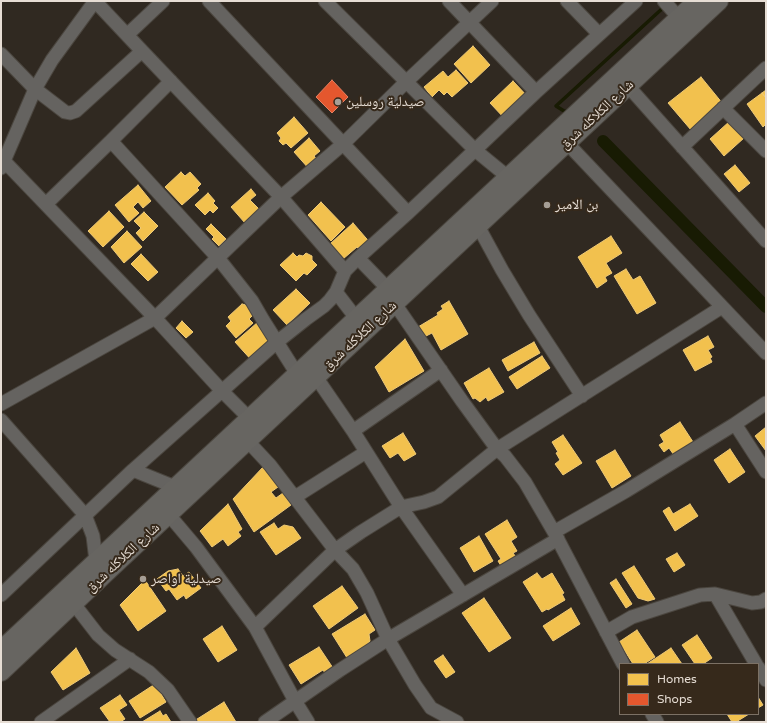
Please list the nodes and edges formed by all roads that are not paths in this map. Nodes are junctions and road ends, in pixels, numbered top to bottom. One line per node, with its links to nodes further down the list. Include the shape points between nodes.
1 (95, 1): 15 (street); 22 (street, via 52,60)
2 (163, 1): 15 (street)
3 (209, 1): 27 (street)
4 (325, 1): 20 (street)
5 (449, 1): 13 (street)
6 (492, 1): 13 (street)
7 (567, 1): 14 (street)
8 (636, 1): 14 (street)
9 (664, 1): 12 (street)
10 (697, 1): 12 (street, شارع الكلاكله شرق)
11 (719, 1): 21 (street, شارع الكلاكله شرق)
12 (679, 18): 32 (street, شارع الكلاكله شرق)
13 (470, 23): 20 (street); 23 (street)
14 (599, 34): 23 (street)
15 (127, 35): 16 (street)
16 (142, 52): 19 (street); 22 (street, via 70,114)
17 (1, 54): 22 (street)
18 (766, 68): 24 (street)
19 (171, 81): 25 (street); 33 (street)
20 (406, 82): 27 (street); 29 (street)
21 (628, 86): 26 (street, شارع الكلاكله شرق); 28 (street)
22 (35, 89): 31 (street)
23 (536, 92): 29 (street)
24 (723, 108): 28 (street); 30 (street)
25 (111, 141): 34 (street); 38 (street)
26 (567, 143): 36 (street, شارع الكلاكله شرق); 43 (street)
27 (343, 144): 33 (street); 35 (street)
28 (682, 147): 37 (street)
29 (475, 150): 32 (street); 35 (street)
30 (766, 151)
31 (3, 165): 34 (street)
32 (508, 177): 42 (street, شارع الكلاكله شرق)
33 (281, 197): 38 (street); 40 (street)
34 (46, 204): 44 (street)
35 (408, 213): 39 (street)
36 (478, 226): 42 (street, شارع الكلاكله شرق); 52 (street, via 521,302)
37 (766, 241)
38 (218, 258): 44 (street); 46 (street, via 252,301)
39 (358, 258): 40 (street); 42 (street)
40 (345, 271): 41 (street)
41 (336, 292): 45 (street); 46 (street, via 324,306)
42 (391, 296): 45 (street, شارع الكلاكله شرق); 48 (street); 50 (street, شارع الكلاكله شرق)
43 (722, 307): 47 (street); 52 (street)
44 (155, 318): 51 (street); 54 (street)
45 (356, 318): 49 (street, شارع الكلاكله شرق)
46 (277, 342): 49 (street); 51 (street)
47 (766, 353)
48 (441, 370): 58 (street); 59 (street)
49 (296, 374): 57 (street, شارع الكلاكله شرق)
50 (316, 377): 57 (street, شارع الكلاكله شرق); 58 (street)
51 (222, 391): 57 (street); 61 (street)
52 (582, 396): 59 (street)
53 (766, 403): 56 (street)
54 (1, 404)
55 (1, 420): 66 (street)
56 (735, 424): 62 (street); 68 (street)
57 (244, 430): 63 (street, شارع الكلاكله شرق); 64 (street); 67 (street, شارع الكلاكله شرق)
58 (353, 431): 60 (street)
59 (497, 449): 65 (street, via 438,497); 68 (street, via 525,482)
60 (366, 452): 64 (street); 65 (street)
61 (132, 470): 63 (street); 66 (street)
62 (766, 472)
63 (174, 487): 70 (street, شارع الكلاكله شرق)
64 (295, 497): 69 (street)
65 (401, 507): 69 (street); 73 (street)
66 (85, 515): 70 (street, via 93,536); 71 (street)
67 (169, 515): 75 (street, شارع الكلاكله شرق); 76 (street)
68 (556, 536): 73 (street); 77 (street)
69 (335, 550): 76 (street); 78 (street, via 353,569 364,587)
70 (96, 560): 79 (street, شارع الكلاكله شرق)
71 (4, 587)
72 (715, 594): 74 (street, via 752,603); 77 (street, via 700,595 632,616); 82 (street)
73 (463, 595): 78 (street)
74 (766, 599)
75 (74, 604): 80 (street, via 98,635); 84 (street, شارع الكلاكله شرق)
76 (256, 627): 86 (street)
77 (606, 632): 81 (street)
78 (388, 639): 86 (street); 91 (street, via 431,708)
79 (1, 650)
80 (130, 659): 87 (street); 88 (street, via 168,690)
81 (622, 663)
82 (755, 663)
83 (759, 669): 85 (street)
84 (1, 672)
85 (766, 680)
86 (295, 701): 89 (street); 90 (street)
87 (41, 722)
88 (190, 722)
89 (266, 722)
90 (308, 722)
91 (457, 722)

